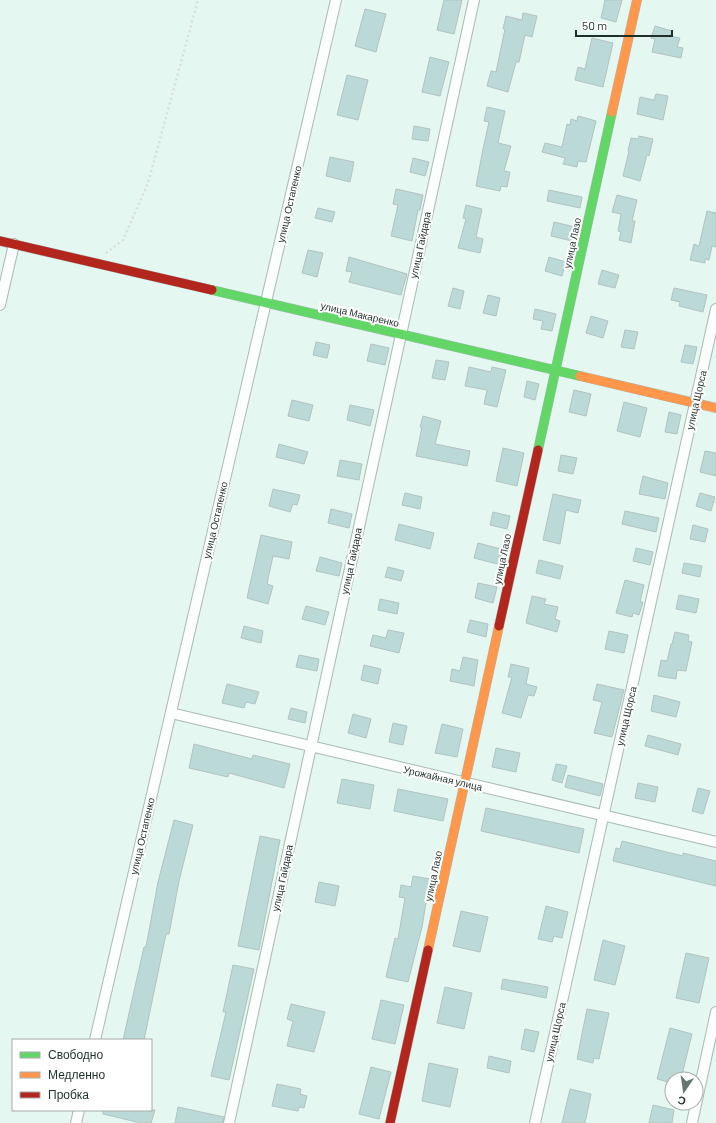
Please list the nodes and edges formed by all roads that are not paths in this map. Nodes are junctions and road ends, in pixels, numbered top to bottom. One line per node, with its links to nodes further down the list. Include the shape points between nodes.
1 (336, 0): 6 (street, улица Остапенко)
2 (474, 0): 9 (street, улица Гайдара)
3 (637, 0): 10 (street, улица Лазо)
4 (0, 241): 5 (street, улица Макаренко)
5 (14, 244): 6 (street, улица Макаренко); 7 (street)
6 (266, 303): 9 (street, улица Макаренко); 13 (street, улица Остапенко)
7 (0, 305)
8 (716, 309): 11 (street, улица Щорса)
9 (401, 335): 10 (street, улица Макаренко); 14 (street, улица Гайдара)
10 (555, 371): 11 (street, улица Макаренко); 15 (street, улица Лазо)
11 (695, 403): 12 (street, улица Макаренко); 16 (street, улица Щорса)
12 (716, 408)
13 (171, 713): 14 (street, Урожайная улица); 19 (street, улица Остапенко)
14 (311, 746): 15 (street, Урожайная улица); 22 (street, улица Гайдара)
15 (464, 782): 16 (street, Урожайная улица); 23 (street, улица Лазо)
16 (604, 815): 17 (street, Урожайная улица); 24 (street, улица Щорса)
17 (716, 842)
18 (716, 1012): 25 (street)
19 (95, 1039)
20 (79, 1111): 21 (street)
21 (76, 1123)
22 (228, 1123)
23 (390, 1123)
24 (535, 1123)
25 (692, 1123)

